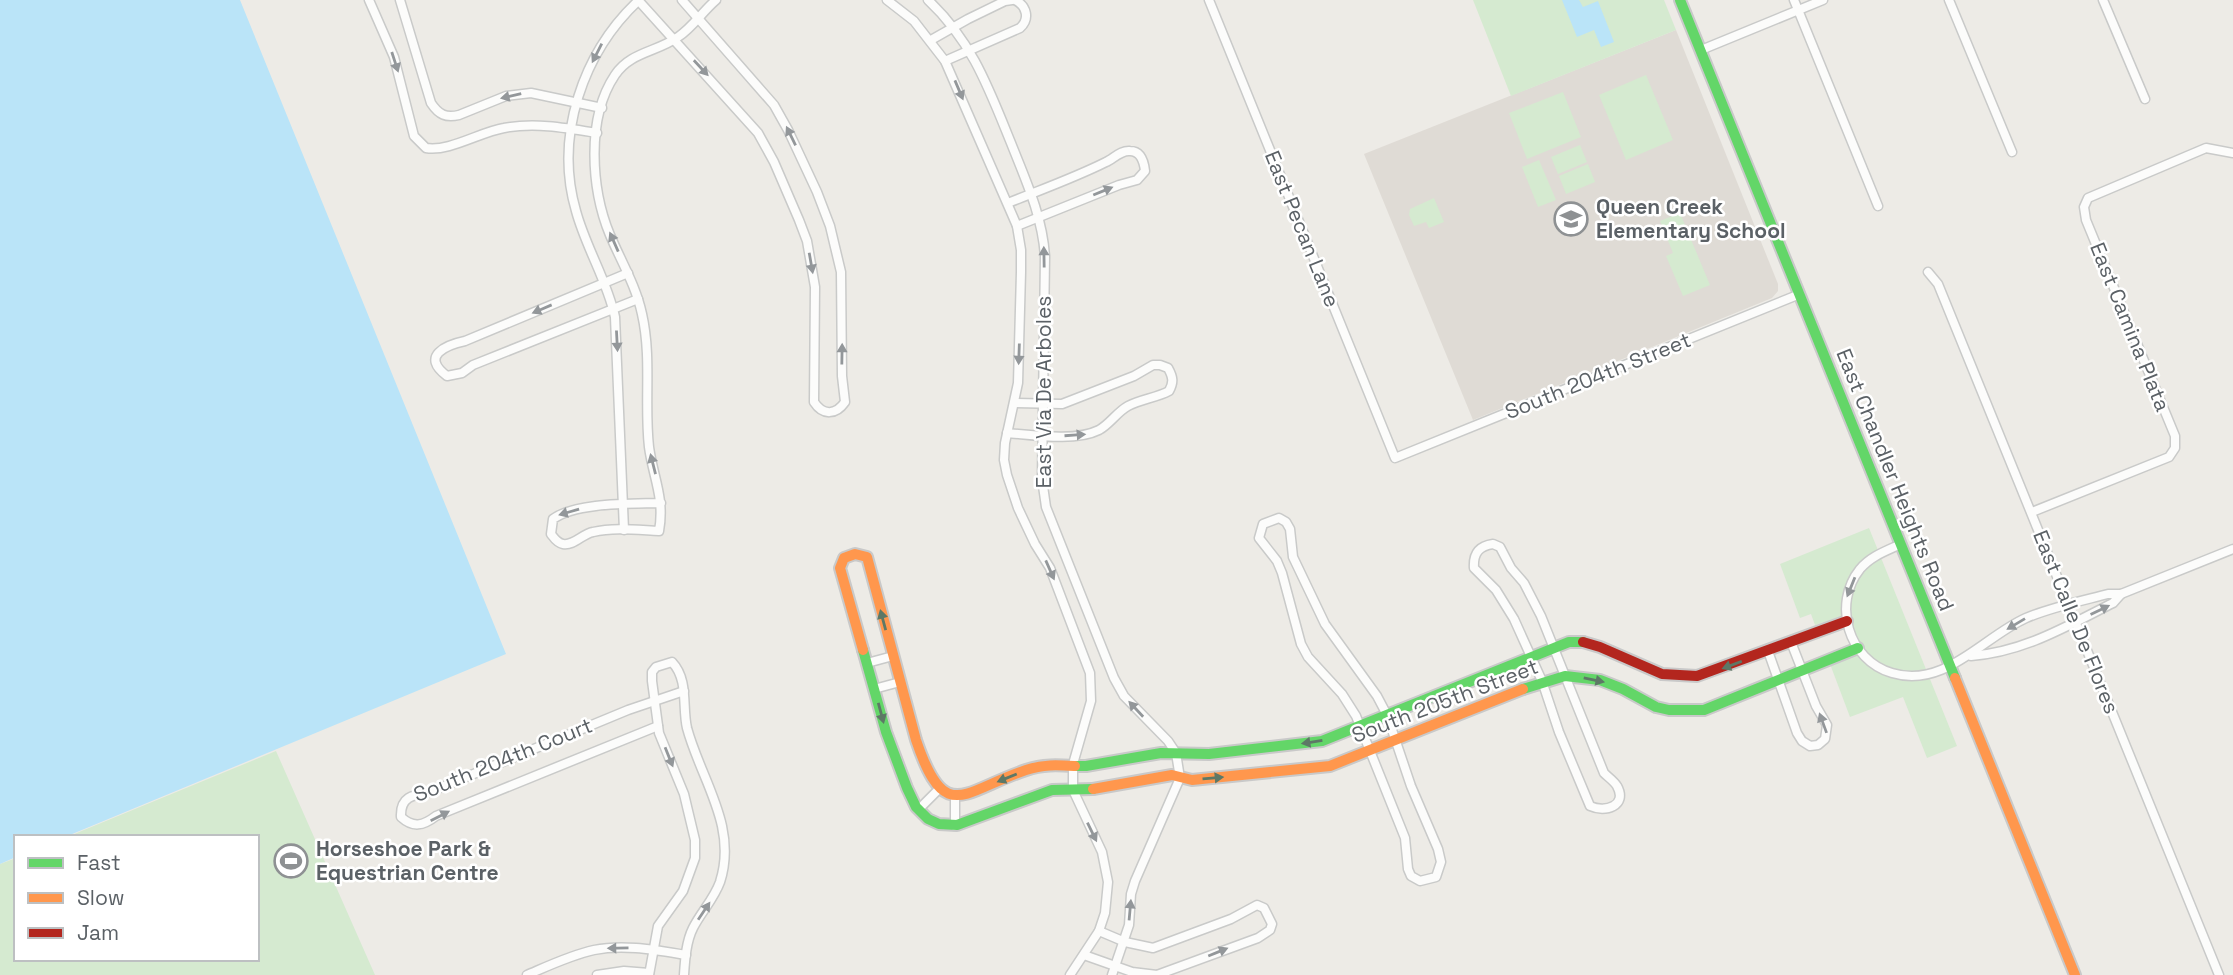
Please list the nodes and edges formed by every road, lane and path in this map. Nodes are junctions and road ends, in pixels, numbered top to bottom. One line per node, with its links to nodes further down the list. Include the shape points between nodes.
1 (369, 0): 26 (street, one-way to 26, via 394,57 414,136 426,148 442,148 507,127)
2 (400, 0): 24 (street, one-way to 2, via 531,93 506,96 451,117 440,114 431,103)
3 (638, 0): 18 (street); 24 (street, one-way to 24, via 603,40)
4 (682, 0): 16 (street)
5 (716, 0): 16 (street)
6 (887, 0): 19 (street, East Via De Arboles)
7 (928, 0): 17 (street, East Via De Arboles)
8 (1014, 0): 17 (street); 20 (street, via 1026,10 1025,24)
9 (1209, 0): 45 (street, East Pecan Lane)
10 (1680, 0): 21 (street, East Chandler Heights Road)
11 (1794, 0): 15 (street)
12 (1823, 0): 15 (street)
13 (1949, 0): 28 (street)
14 (2104, 0): 23 (street)
15 (1798, 10): 21 (street); 32 (street)
16 (698, 19): 18 (street); 18 (street, one-way to 16, via 758,133 799,220 815,287 814,402 819,410 833,412 845,402 845,395 841,272 830,226 781,116)
17 (953, 27): 19 (street); 20 (street, East Via De Arboles)
18 (675, 40): 25 (street, via 622,66 608,87)
19 (931, 40): 22 (street, East Via De Arboles)
20 (969, 49): 22 (street); 30 (street, East Via De Arboles)
21 (1701, 50): 38 (street, East Chandler Heights Road)
22 (945, 61): 31 (street, East Via De Arboles, one-way to 31)
23 (2145, 99)
24 (577, 103): 25 (street); 26 (street)
25 (602, 108): 27 (street)
26 (572, 129): 27 (street); 37 (street, via 569,158 575,209)
27 (597, 133): 36 (street, one-way to 27, via 600,201)
28 (2012, 152)
29 (2229, 152): 48 (street, East Camina Plata, via 2206,148 2088,198 2086,220 2175,436 2175,448 2169,457)
30 (1031, 194): 31 (street); 33 (street, East Via De Arboles); 33 (street, one-way to 30, via 1137,180 1145,171 1142,159 1129,150)
31 (1008, 203): 34 (street, East Via De Arboles)
32 (1878, 206)
33 (1040, 216): 34 (street); 42 (street, East Via De Arboles, one-way to 33, via 1045,256)
34 (1017, 226): 41 (street, East Via De Arboles, one-way to 41, via 1021,272)
35 (1928, 272): 48 (street, East Calle De Flores, via 1938,284)
36 (628, 273): 37 (street); 39 (street)
37 (605, 283): 40 (street); 40 (street, one-way to 40, via 445,346 437,363 441,372 455,376)
38 (1800, 294): 45 (street, South 204th Street); 50 (street, East Chandler Heights Road)
39 (638, 299): 40 (street); 46 (street, one-way to 39, via 649,446 647,351)
40 (614, 308): 47 (street, one-way to 47)
41 (1015, 402): 42 (street); 43 (street, East Via De Arboles)
42 (1041, 404): 44 (street, East Via De Arboles); 44 (street, one-way to 42, via 1083,436 1101,429 1127,406 1169,391 1172,376 1168,368 1153,365 1073,401)
43 (1007, 433): 44 (street); 79 (street, East Via De Arboles, one-way to 79, via 1004,460 1015,499 1050,568 1090,673 1091,701)
44 (1042, 436): 78 (street, East Via De Arboles, one-way to 44, via 1124,696 1114,678 1046,507)
45 (1395, 458)
46 (661, 503): 47 (street); 49 (street, via 659,531)
47 (623, 505): 49 (street); 49 (street, one-way to 49, via 559,514 553,519 551,534 555,541 571,544 590,532)
48 (2032, 512): 53 (street, East Calle De Flores)
49 (624, 530)
50 (1901, 544): 54 (street, one-way to 54, via 1861,568 1847,596); 64 (street, East Chandler Heights Road)
51 (2233, 549): 52 (street)
52 (2121, 594): 53 (street); 55 (street, one-way to 52)
53 (2069, 604): 55 (street, East Calle De Flores); 62 (street, one-way to 62, via 2025,619)
54 (1847, 621): 56 (street, South 205th Street); 58 (street)
55 (2076, 622): 62 (street, via 2037,641); 98 (street, East Calle De Flores)
56 (1791, 642): 59 (street, South 205th Street); 65 (street)
57 (1554, 647): 59 (street, South 205th Street, one-way to 57, via 1704,676 1684,677 1649,670 1587,642); 61 (street, South 205th Street); 61 (street, via 1524,583 1500,547 1486,545 1476,553 1474,568 1507,605); 66 (street)
58 (1858, 648): 64 (street, via 1869,661 1891,673 1918,675); 65 (street, South 205th Street)
59 (1768, 651): 67 (street)
60 (893, 656): 63 (street); 63 (street, one-way to 63, via 867,557 851,554 840,568); 69 (street)
61 (1530, 656): 68 (street); 73 (street, South 205th Street)
62 (1969, 656): 64 (street)
63 (867, 663): 70 (street)
64 (1948, 667): 97 (street, East Chandler Heights Road)
65 (1802, 671): 67 (street, South 205th Street); 67 (street, one-way to 65, via 1797,733 1810,747 1818,745 1825,739 1827,725)
66 (1565, 676): 67 (street, South 205th Street, one-way to 67, via 1600,680 1656,707 1682,712 1716,706); 68 (street, South 205th Street); 68 (street, via 1604,773 1619,789 1617,803 1608,810 1590,806)
67 (1780, 680)
68 (1542, 681): 76 (street, South 205th Street)
69 (900, 682): 70 (street); 81 (street, via 926,767)
70 (874, 689): 84 (street, one-way to 84, via 890,746)
71 (684, 691): 72 (street, South 204th Court); 72 (street, via 677,668 664,663 652,672); 89 (street, one-way to 71, via 693,927 720,882 725,841 714,796 689,733)
72 (656, 701): 74 (street); 74 (street, South 204th Court, one-way to 74, via 410,796 404,800 401,817 424,824)
73 (1387, 715): 75 (street, South 205th Street); 75 (street, via 1325,624 1293,557 1286,522 1270,519 1263,524 1259,538 1282,573 1301,644 1351,706); 76 (street)
74 (658, 726): 88 (street, one-way to 88, via 684,794 695,858 683,891 658,926)
75 (1360, 726): 77 (street); 78 (street, South 205th Street, one-way to 78, via 1322,741 1209,754)
76 (1396, 740): 77 (street, South 205th Street); 77 (street, via 1438,849 1436,877 1420,881 1411,876 1405,838)
77 (1370, 751): 80 (street, South 205th Street, one-way to 77, via 1319,768)
78 (1176, 753): 79 (street, South 205th Street); 80 (street)
79 (1073, 764): 82 (street, East Via De Arboles); 83 (street, South 205th Street, one-way to 83, via 1036,767)
80 (1180, 778): 82 (street, South 205th Street, via 1153,777); 87 (street, one-way to 80, via 1135,881)
81 (939, 789): 83 (street); 84 (street)
82 (1073, 790): 85 (street, South 205th Street, via 1041,793); 86 (street, East Via De Arboles, one-way to 86, via 1106,866 1107,898)
83 (956, 796): 85 (street)
84 (918, 810): 85 (street, via 934,823)
85 (955, 826)
86 (1099, 931): 87 (street); 90 (street, East Via De Arboles)
87 (1125, 942): 91 (street); 91 (street, one-way to 87, via 1166,973 1266,934 1272,924 1265,908 1257,905 1163,946)
88 (652, 950): 89 (street); 92 (street); 93 (street, one-way to 93, via 592,950)
89 (686, 955): 95 (street)
90 (1084, 955): 91 (street); 96 (street, East Via De Arboles)
91 (1113, 971)
92 (649, 974): 94 (street)
93 (527, 975)
94 (597, 975)
95 (684, 975)
96 (1069, 975)
97 (2075, 975)
98 (2219, 975)

